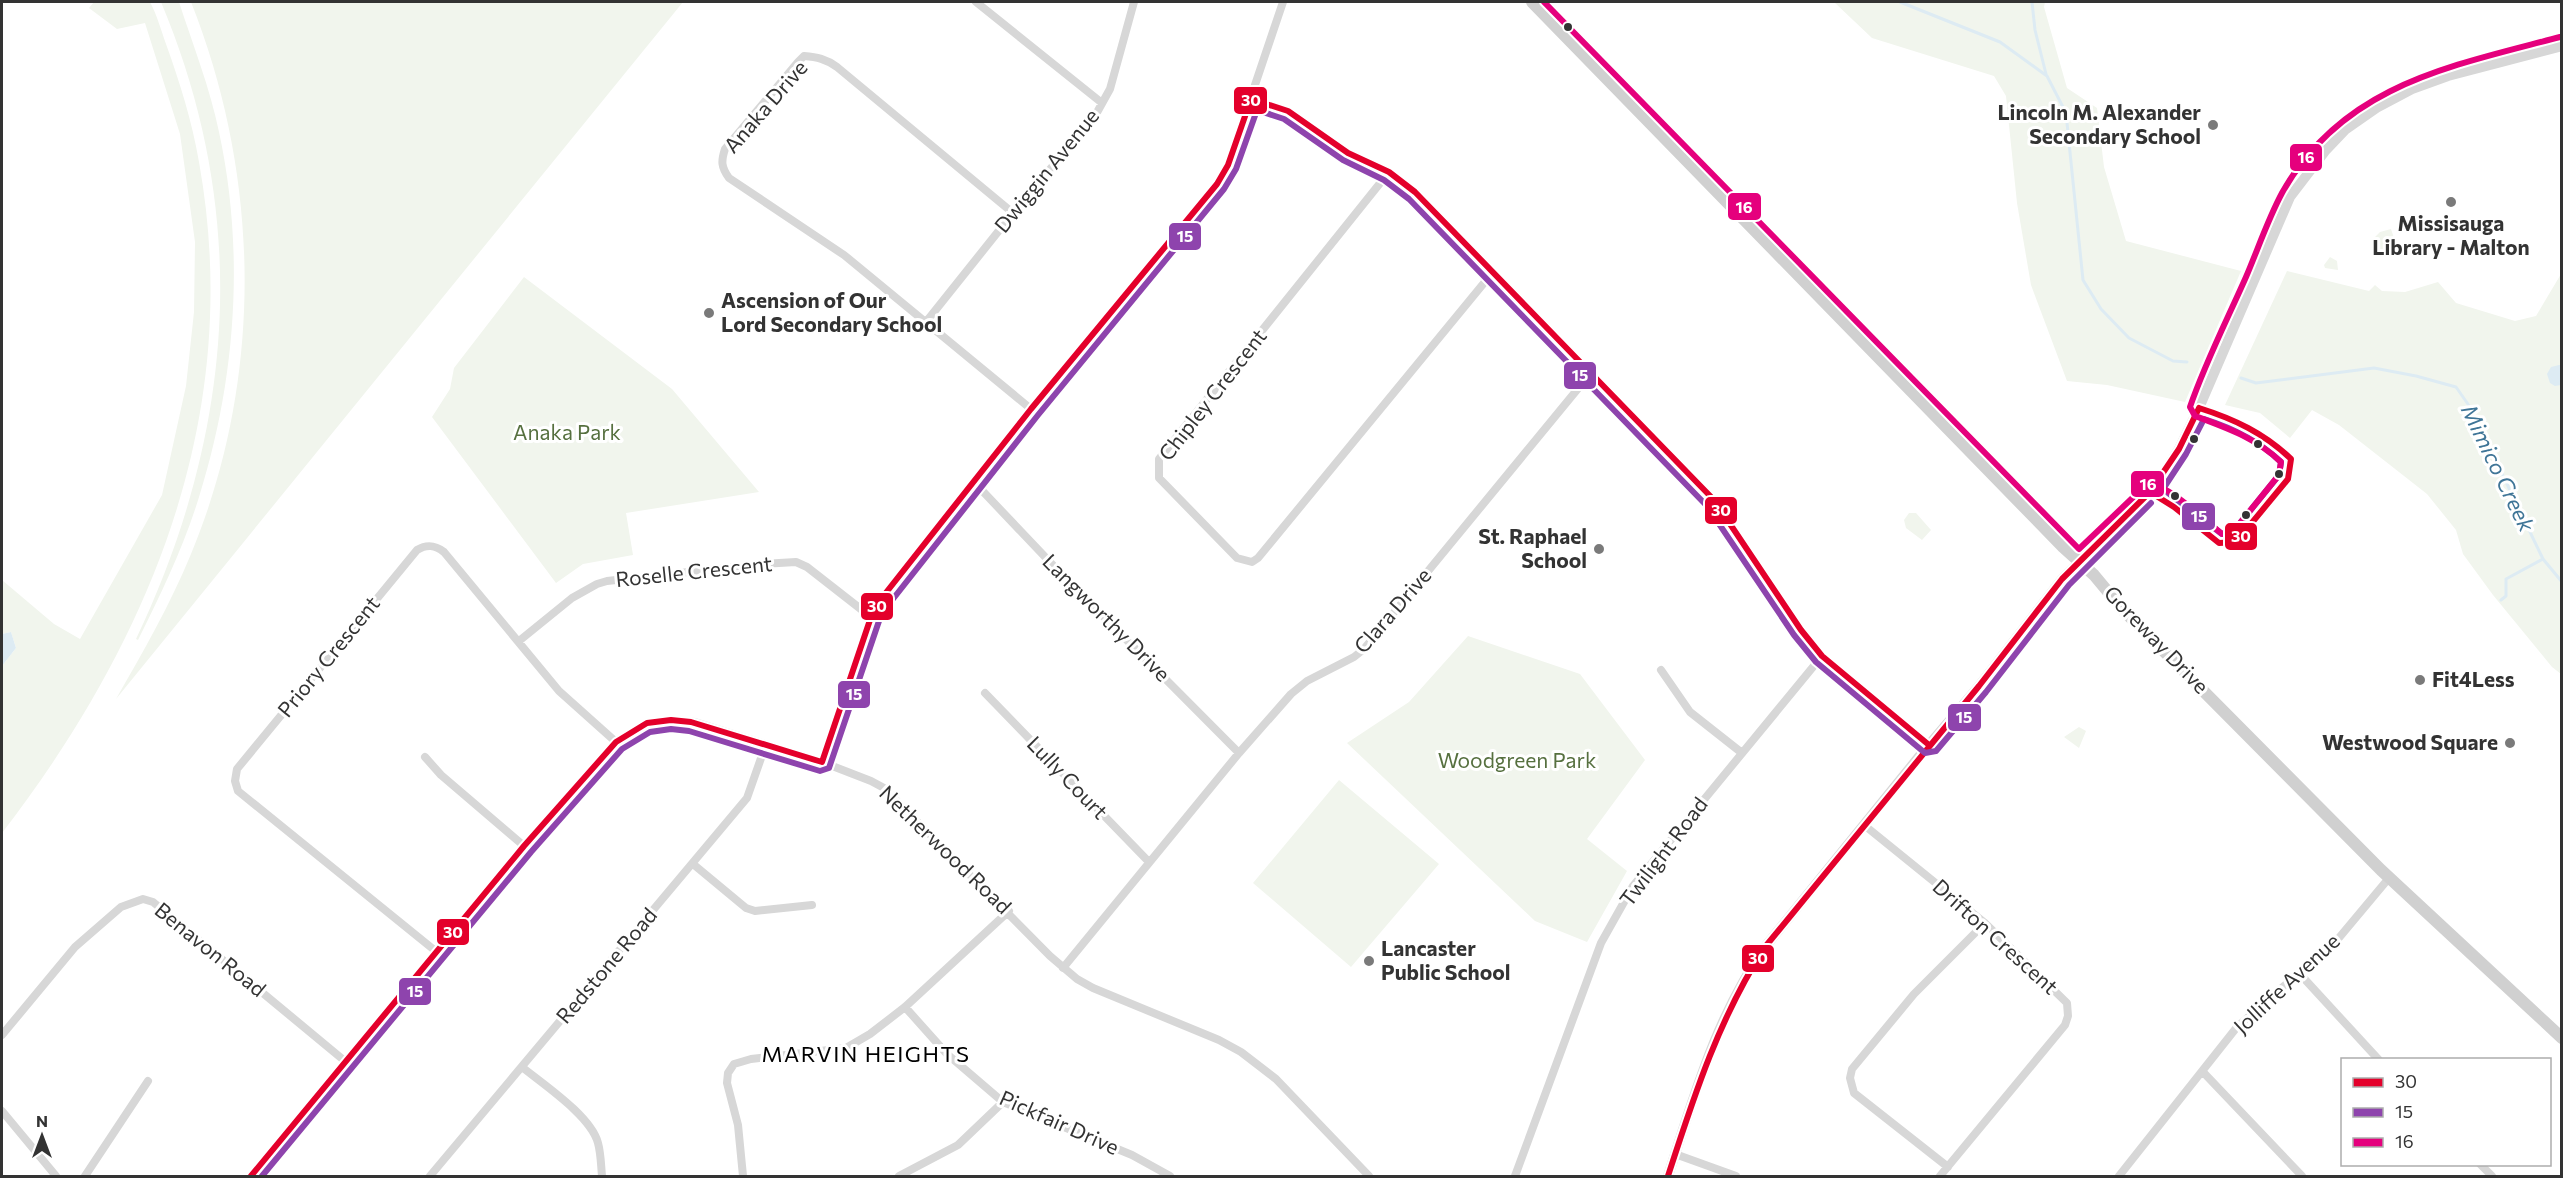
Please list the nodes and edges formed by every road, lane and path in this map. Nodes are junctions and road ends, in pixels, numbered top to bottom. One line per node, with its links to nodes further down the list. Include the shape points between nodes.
1 (976, 2): 7 (street)
2 (1134, 2): 7 (street, Dwiggin Avenue, via 1110,88)
3 (1283, 2): 6 (street)
4 (1533, 2): 15 (main road, Goreway Drive)
5 (2562, 46): 15 (street, via 2412,89 2378,106 2326,150 2290,197 2179,449 2151,492)
6 (1251, 99): 8 (street, via 1288,111 1348,153); 13 (street, via 1228,165 1217,184)
7 (1102, 103): 9 (street, Dwiggin Avenue)
8 (1389, 172): 10 (street, via 1415,192); 10 (street, Chipley Crescent, via 1159,459 1158,478 1237,558 1252,562 1258,558)
9 (1013, 213): 11 (street, Dwiggin Avenue); 11 (street, Anaka Drive, via 837,67 814,57 798,62 725,149 722,168 729,178 844,255)
10 (1493, 272): 12 (street)
11 (926, 322): 13 (street, Anaka Drive)
12 (1590, 374): 18 (street, via 1714,500); 24 (street, Clara Drive, via 1364,649 1291,694)
13 (1031, 409): 14 (street)
14 (974, 482): 16 (street, via 881,598); 24 (street, Langworthy Drive)
15 (2079, 562): 23 (street); 32 (main road, Goreway Drive)
16 (871, 617): 17 (street, Roselle Crescent, via 807,567 796,562 761,564 597,584 572,598); 27 (street)
17 (519, 641): 21 (street, Priory Crescent, via 559,691); 36 (street, Priory Crescent, via 444,552 436,546 424,546 237,769 238,791)
18 (1822, 656): 23 (street); 25 (street, Twilight Road)
19 (1661, 670): 25 (street, via 1690,712)
20 (985, 693): 30 (street, Lully Court)
21 (616, 741): 22 (street, Netherwood Road, via 647,723 671,720 695,722); 29 (street, Netherwood Road)
22 (766, 744): 27 (street, Netherwood Road); 31 (street, Redstone Road, via 747,798)
23 (1929, 745): 28 (street)
24 (1239, 753): 30 (street, Clara Drive)
25 (1742, 753): 60 (street, Twilight Road, via 1633,886 1601,943)
26 (425, 757): 29 (street)
27 (822, 762): 34 (street, Netherwood Road, via 884,788)
28 (1864, 825): 35 (street, Drifton Crescent); 49 (street, via 1742,980 1716,1037)
29 (524, 846): 36 (street, Netherwood Road)
30 (1149, 862): 37 (street, Clara Drive)
31 (693, 864): 33 (street, via 746,908 755,911); 44 (street, Redstone Road)
32 (2389, 878): 38 (street, Jolliffe Avenue, via 2338,939); 41 (main road, Goreway Drive)
33 (812, 905)
34 (1009, 911): 37 (street, Netherwood Road); 39 (street)
35 (1985, 923): 50 (street, Drifton Crescent, via 2067,1003 2068,1016 2065,1025); 50 (street, via 1914,994 1852,1069 1850,1078 1854,1093)
36 (438, 953): 43 (street, Netherwood Road)
37 (1063, 968): 59 (street, Netherwood Road, via 1093,988 1241,1052 1276,1079)
38 (2299, 973): 42 (street); 45 (street, Jolliffe Avenue, via 2237,1028)
39 (905, 1007): 47 (street, Pickfair Drive, via 946,1054); 56 (street, via 846,1048 734,1064 728,1073 728,1083 738,1125)
40 (2, 1035): 43 (street, Benavon Road, via 75,947 121,907 143,898 153,902)
41 (2562, 1038)
42 (2378, 1058)
43 (346, 1062): 53 (street, Netherwood Road)
44 (522, 1067): 54 (street, Redstone Road); 55 (street, via 592,1130 598,1142)
45 (2203, 1072): 64 (street, Jolliffe Avenue); 65 (street)
46 (148, 1081): 52 (street)
47 (1003, 1102): 57 (street, via 958,1145); 58 (street, Pickfair Drive, via 1131,1155)
48 (2, 1111): 51 (street)
49 (1675, 1154): 61 (street); 62 (street)
50 (1948, 1167): 63 (street, Drifton Crescent)
51 (56, 1176)
52 (86, 1176)
53 (251, 1176)
54 (430, 1176)
55 (602, 1176)
56 (743, 1176)
57 (899, 1176)
58 (1170, 1176)
59 (1369, 1176)
60 (1515, 1176)
61 (1668, 1176)
62 (1736, 1176)
63 (1940, 1176)
64 (2119, 1176)
65 (2302, 1176)

